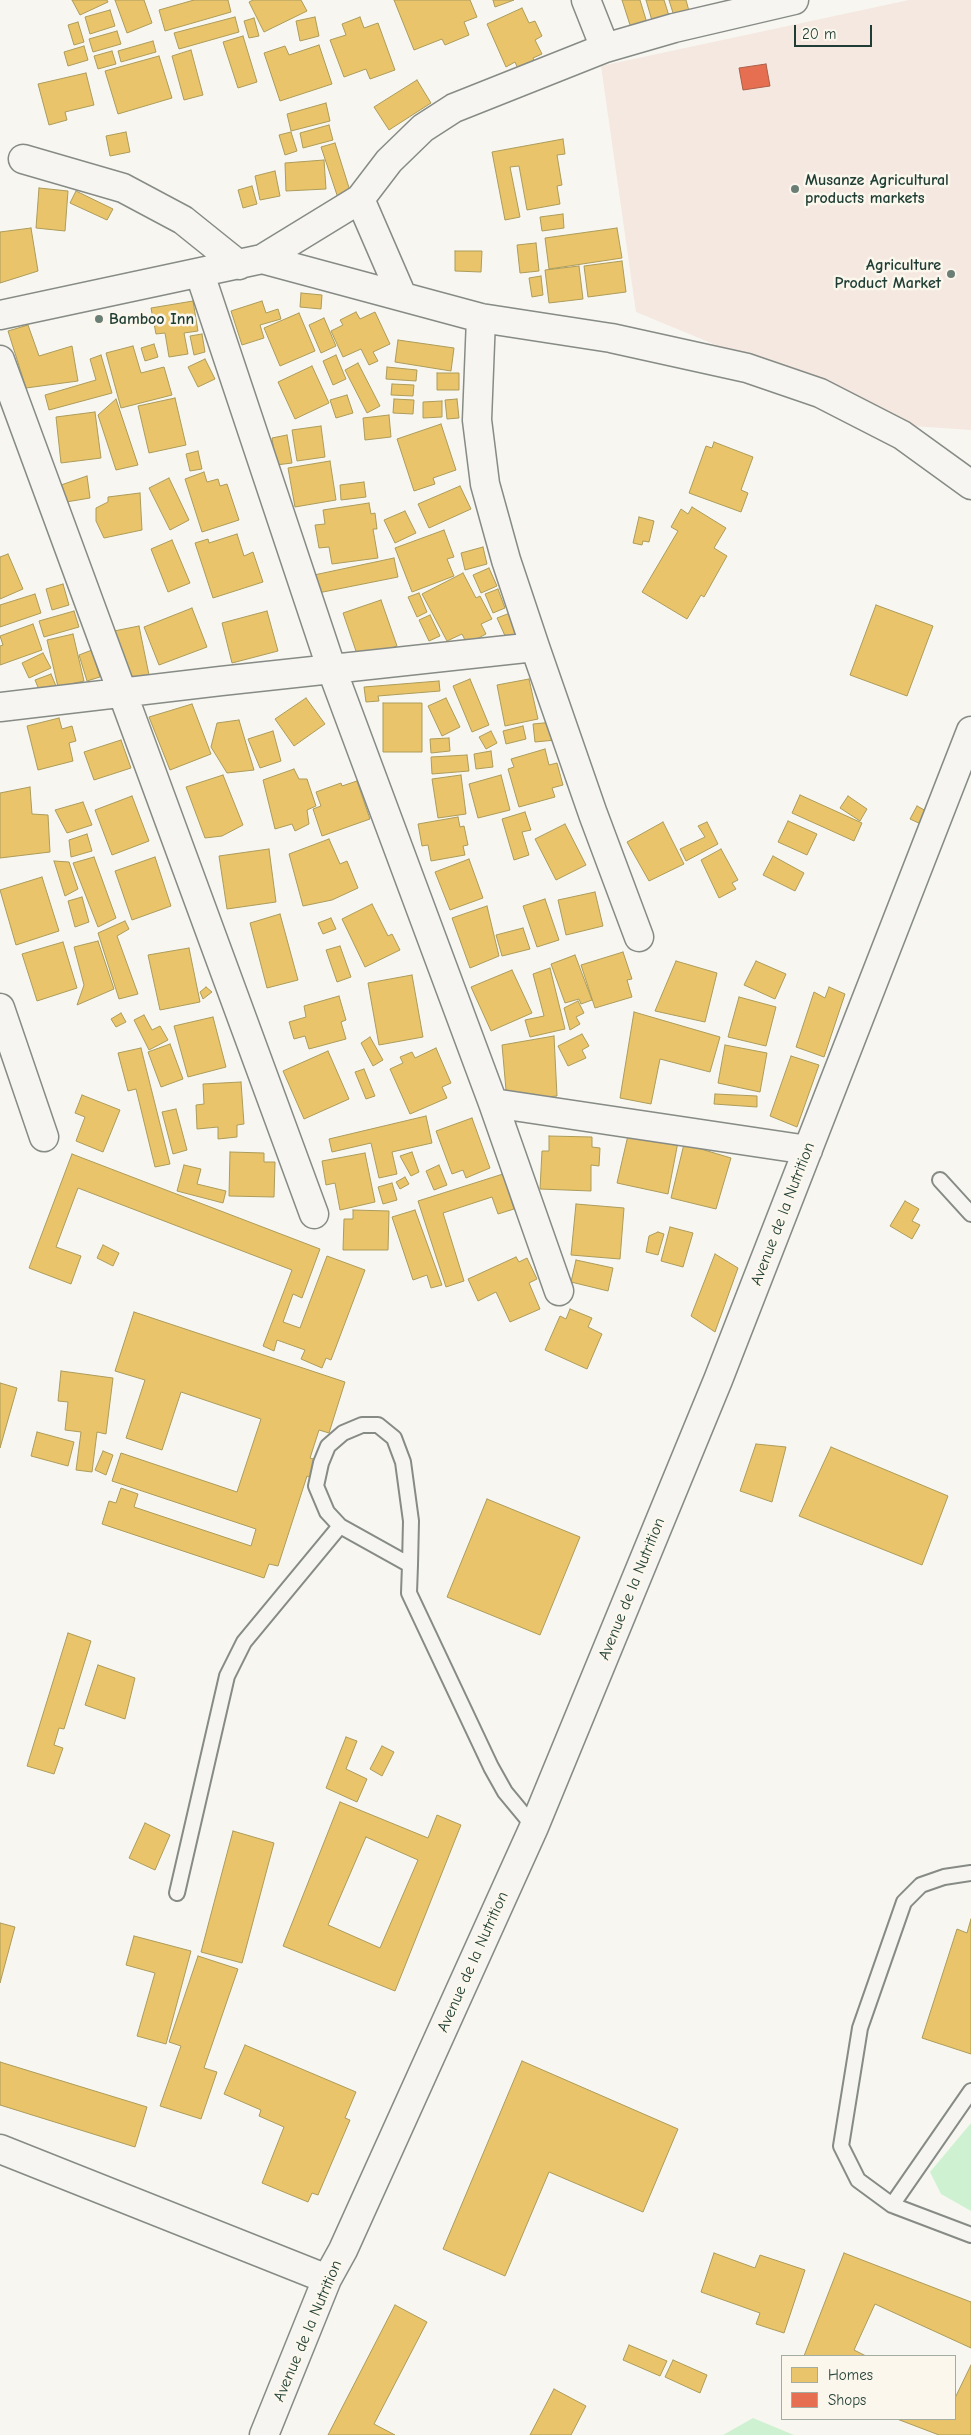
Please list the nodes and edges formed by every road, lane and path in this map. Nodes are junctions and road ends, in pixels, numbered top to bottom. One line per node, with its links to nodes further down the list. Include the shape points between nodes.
1 (586, 0): 3 (street)
2 (794, 0): 3 (street)
3 (605, 48): 5 (street, via 454,108 422,128 389,161)
4 (23, 159): 6 (street, via 122,188 183,220)
5 (360, 199): 6 (street); 8 (street)
6 (251, 262): 7 (street); 8 (street)
7 (200, 274): 9 (street); 14 (street)
8 (402, 296): 10 (street)
9 (0, 315)
10 (481, 318): 12 (street, via 611,338 747,368 820,393 902,435); 13 (street, via 477,420 485,484 506,560)
11 (0, 360): 15 (street)
12 (971, 485)
13 (536, 647): 14 (street); 18 (street)
14 (332, 670): 15 (street); 20 (street)
15 (122, 693): 16 (street); 24 (street)
16 (0, 707)
17 (971, 731): 22 (street, Avenue de la Nutrition)
18 (639, 937)
19 (0, 1008): 21 (street)
20 (493, 1103): 22 (street); 26 (street)
21 (44, 1137)
22 (808, 1150): 29 (street, Avenue de la Nutrition, via 718,1380)
23 (940, 1180): 25 (lane)
24 (314, 1214)
25 (971, 1214)
26 (559, 1291)
27 (340, 1526): 28 (lane); 28 (lane, via 327,1512 316,1486 321,1464 328,1446 343,1433 362,1425 378,1425 394,1438 403,1462 411,1521); 31 (lane, via 244,1642 226,1676)
28 (410, 1566): 29 (lane, via 409,1593 505,1792)
29 (534, 1827): 36 (street, Avenue de la Nutrition, via 347,2241)
30 (971, 1873): 34 (lane, via 921,1885 904,1902 860,2028 841,2146 858,2180)
31 (178, 1893)
32 (971, 2091): 34 (lane)
33 (0, 2149): 36 (street)
34 (892, 2205): 35 (lane)
35 (971, 2235)
36 (326, 2279): 37 (street, Avenue de la Nutrition)
37 (264, 2435)

